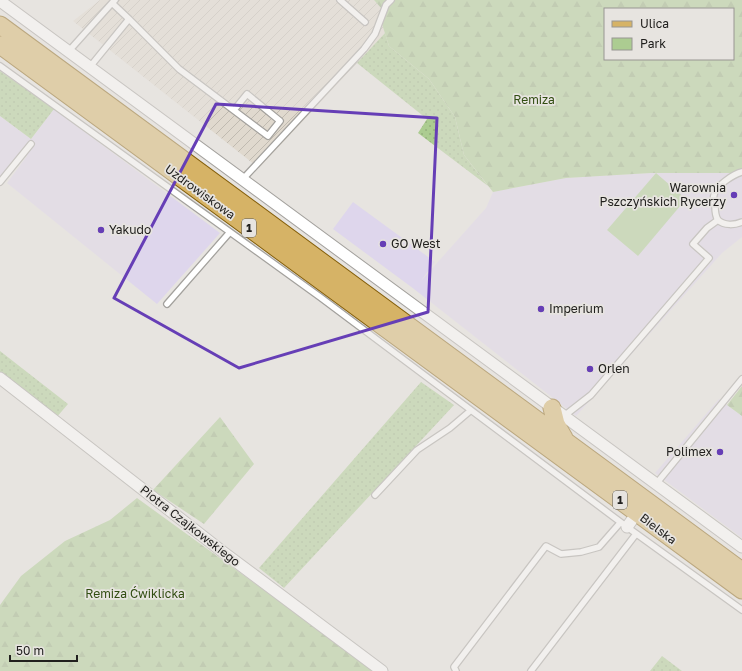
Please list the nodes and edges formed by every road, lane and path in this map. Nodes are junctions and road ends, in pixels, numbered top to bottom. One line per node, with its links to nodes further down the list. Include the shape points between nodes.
1 (340, 0): 6 (lane)
2 (392, 0): 15 (lane, via 386,5 375,34 364,49)
3 (0, 1): 9 (street)
4 (114, 2): 5 (lane); 9 (lane)
5 (129, 19): 11 (lane); 12 (lane, via 179,69)
6 (365, 22)
7 (0, 25): 23 (main road, Uzdrowiskowa / 1)
8 (0, 45): 23 (main road, Uzdrowiskowa / 1)
9 (68, 52): 11 (street)
10 (0, 66): 19 (lane)
11 (89, 68): 15 (street)
12 (234, 110): 12 (lane, via 268,136 280,121 247,94)
13 (31, 144): 16 (lane)
14 (742, 172): 17 (lane, via 725,181 714,195)
15 (242, 180): 25 (street)
16 (0, 182)
17 (718, 220): 18 (lane, via 727,224); 25 (lane, via 706,228 694,244 710,258 591,394)
18 (742, 222)
19 (230, 232): 20 (lane); 24 (lane)
20 (167, 304)
21 (0, 378): 36 (street, Piotra Czajkowskiego, via 223,552)
22 (742, 379): 27 (lane)
23 (502, 404): 26 (main road, Bielska / 1); 29 (main road, Bielska / 1)
24 (470, 411): 28 (lane, via 417,450); 30 (lane)
25 (558, 412): 26 (main road, via 556,424); 27 (street)
26 (565, 439): 33 (main road, Bielska / 1)
27 (655, 484): 32 (street)
28 (375, 495)
29 (637, 513): 30 (street); 34 (main road, Bielska / 1)
30 (624, 525): 31 (lane); 37 (lane, via 599,547 581,552 562,554 546,546 454,667)
31 (636, 534): 35 (lane); 38 (lane)
32 (742, 547)
33 (742, 571)
34 (742, 590)
35 (742, 610)
36 (382, 671)
37 (456, 671)
38 (531, 671)

